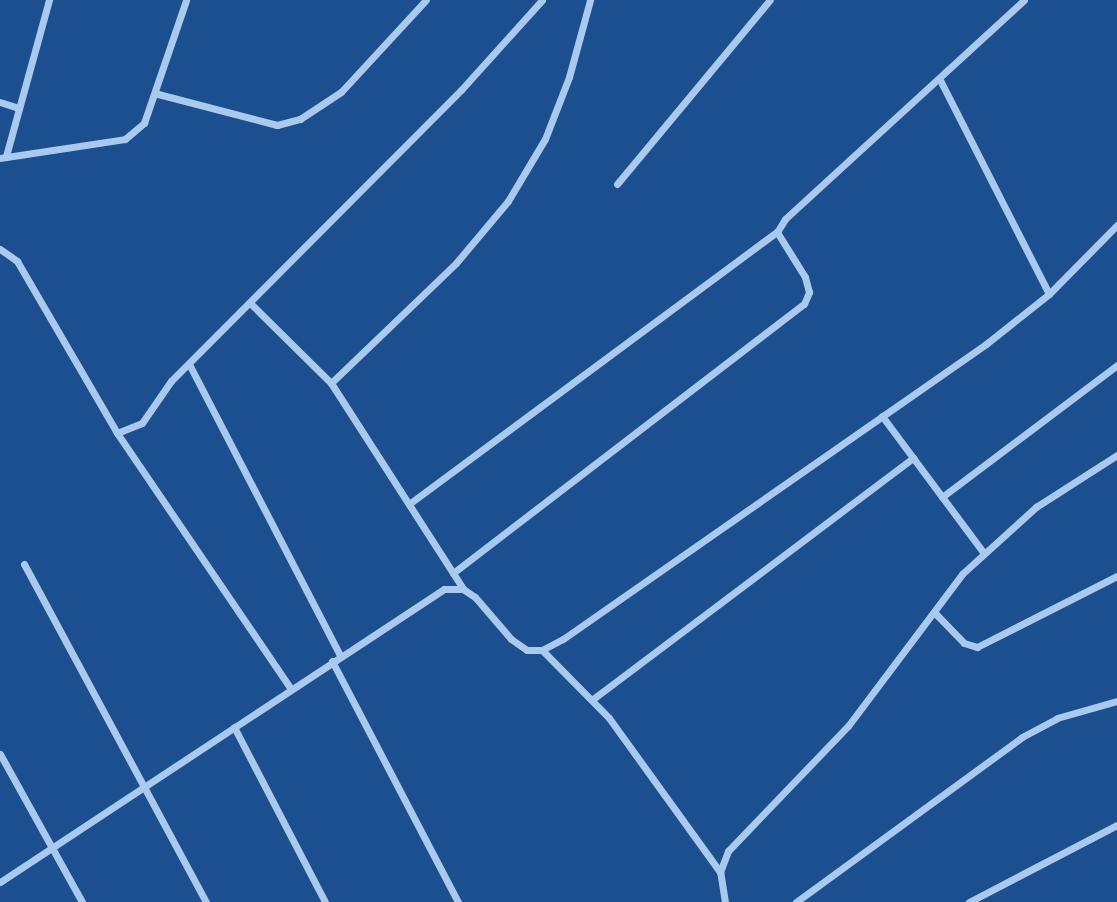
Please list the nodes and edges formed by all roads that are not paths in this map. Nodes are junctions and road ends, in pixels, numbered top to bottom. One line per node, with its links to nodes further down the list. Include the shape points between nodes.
1 (49, 0): 11 (street)
2 (186, 0): 9 (street)
3 (426, 0): 9 (street, via 341,92 300,120 277,125)
4 (542, 0): 18 (street, via 461,90)
5 (590, 0): 21 (street, via 573,66 550,126 513,192 456,263)
6 (770, 0): 13 (street)
7 (1024, 0): 8 (street)
8 (940, 80): 15 (street, via 796,206); 17 (street)
9 (158, 94): 12 (street, via 145,123 125,139)
10 (0, 102): 11 (street)
11 (19, 108): 12 (street)
12 (3, 157)
13 (617, 184)
14 (1117, 225): 17 (street)
15 (777, 232): 27 (street); 30 (street, via 805,277 809,292 804,304)
16 (0, 249): 23 (street, via 17,261)
17 (1049, 294): 22 (street)
18 (251, 304): 19 (street); 21 (street)
19 (189, 364): 23 (street, via 142,423); 35 (street)
20 (1117, 365): 26 (street)
21 (331, 383): 27 (street)
22 (882, 416): 25 (street); 34 (street)
23 (117, 433): 37 (street)
24 (1117, 455): 28 (street, via 1036,507)
25 (913, 458): 26 (street); 38 (street)
26 (942, 497): 28 (street)
27 (409, 504): 30 (street)
28 (983, 552): 33 (street)
29 (24, 564): 42 (street)
30 (453, 573): 32 (street)
31 (1117, 576): 33 (street, via 978,647 964,643)
32 (463, 589): 34 (street, via 510,639 527,650); 35 (street, via 444,589 424,599)
33 (934, 612): 45 (street, via 848,726 728,851)
34 (542, 650): 38 (street)
35 (340, 655): 36 (street)
36 (332, 661): 37 (street); 50 (street)
37 (291, 689): 40 (street)
38 (593, 699): 45 (street)
39 (1117, 701): 52 (street, via 1057,718 1021,737)
40 (234, 727): 42 (street); 49 (street)
41 (0, 754): 44 (street)
42 (142, 789): 44 (street); 48 (street)
43 (1117, 825): 53 (street)
44 (55, 848): 46 (street); 47 (street)
45 (720, 872): 51 (street)
46 (0, 882)
47 (82, 902)
48 (205, 902)
49 (325, 902)
50 (458, 902)
51 (725, 902)
52 (796, 902)
53 (969, 902)

